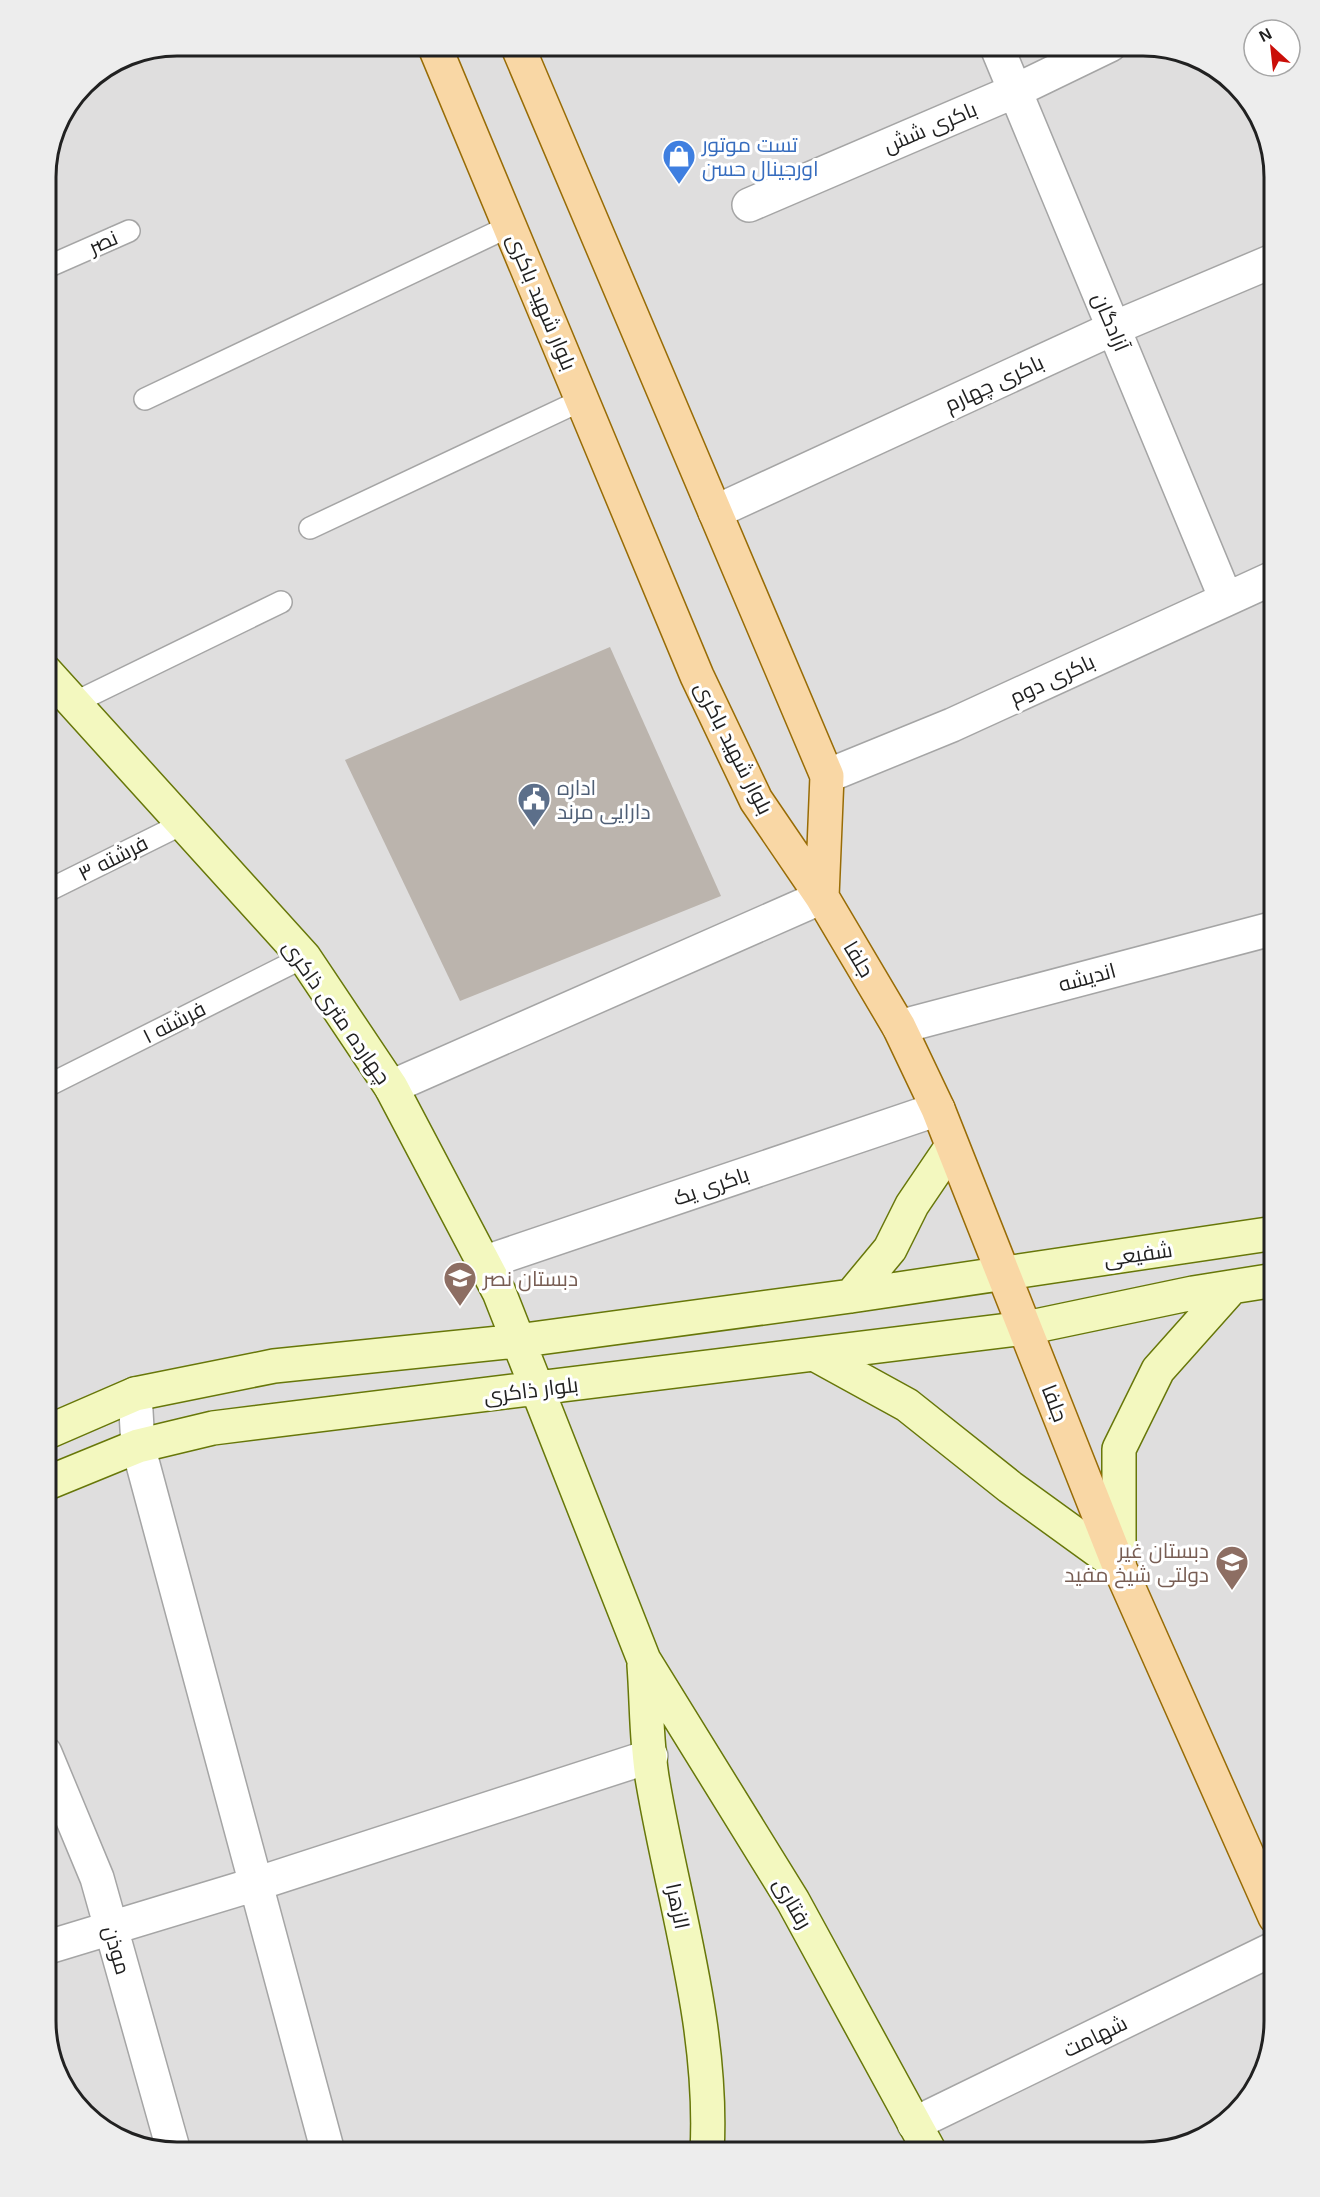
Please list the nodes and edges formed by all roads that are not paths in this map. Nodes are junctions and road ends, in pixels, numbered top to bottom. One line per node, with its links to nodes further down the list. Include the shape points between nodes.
1 (439, 56): 7 (main road, بلوار شهید باکری)
2 (522, 56): 14 (main road)
3 (1001, 56): 5 (street, آزادگان)
4 (1087, 56): 5 (street, باکری شش)
5 (1015, 91): 6 (street, باکری شش); 11 (street, آزادگان)
6 (748, 205)
7 (510, 226): 12 (lane); 13 (main road, بلوار شهید باکری)
8 (129, 231): 9 (lane, نصر)
9 (56, 263)
10 (1264, 265): 11 (street, باکری چهارم)
11 (1114, 328): 14 (street, باکری چهارم); 17 (street, آزادگان)
12 (145, 399)
13 (582, 400): 15 (lane); 24 (main road, بلوار شهید باکری, via 697,676 756,800)
14 (715, 512): 21 (main road)
15 (310, 528)
16 (1264, 582): 17 (street, باکری دوم)
17 (1226, 600): 21 (street, باکری دوم, via 952,725)
18 (281, 602): 20 (lane)
19 (56, 682): 20 (street, چهارده متری ذاکری)
20 (76, 702): 22 (street, چهارده متری ذاکری)
21 (826, 776): 24 (main road)
22 (182, 824): 23 (lane, فرشته ۳); 26 (street, چهارده متری ذاکری)
23 (56, 887)
24 (822, 897): 27 (main road, جلفا); 29 (street)
25 (1264, 931): 27 (street, اندیشه)
26 (304, 957): 28 (lane, فرشته ۱); 29 (street, چهارده متری ذاکری)
27 (899, 1027): 30 (main road, جلفا)
28 (56, 1081)
29 (391, 1087): 33 (street, چهارده متری ذاکری)
30 (938, 1109): 31 (main road, جلفا); 33 (street, باکری یک)
31 (952, 1146): 34 (main road, جلفا); 37 (street, via 912,1205 890,1250)
32 (1264, 1235): 34 (street, شفیعی)
33 (483, 1263): 39 (street, چهارده متری ذاکری, via 499,1292)
34 (1002, 1273): 37 (street); 38 (main road, جلفا)
35 (1264, 1282): 36 (street)
36 (1232, 1287): 38 (street); 46 (street, via 1158,1371 1119,1449)
37 (851, 1296): 39 (street)
38 (1026, 1328): 40 (street, بلوار ذاکری); 46 (main road, جلفا)
39 (517, 1341): 41 (street, چهارده متری ذاکری); 42 (street, via 274,1366)
40 (816, 1355): 41 (street, بلوار ذاکری); 46 (street, via 907,1405 1010,1487)
41 (536, 1390): 44 (street, بلوار ذاکری, via 213,1428); 47 (street, چهارده متری ذاکری)
42 (135, 1394): 43 (street); 44 (street)
43 (56, 1428)
44 (138, 1446): 45 (street, بلوار ذاکری); 50 (street)
45 (56, 1480)
46 (1119, 1566): 51 (main road, جلفا)
47 (644, 1660): 48 (street, الزهرا); 55 (street, رفتاری, via 793,1901)
48 (651, 1756): 50 (street); 58 (street, الزهرا, via 652,1781 696,1994 709,2109)
49 (56, 1779): 52 (street, موذن, via 97,1878)
50 (256, 1884): 52 (street); 57 (street)
51 (1264, 1892)
52 (110, 1926): 53 (street); 56 (street, موذن)
53 (56, 1944)
54 (1264, 1954): 55 (street, شهامت)
55 (922, 2138)
56 (171, 2141)
57 (325, 2141)
58 (707, 2142)

